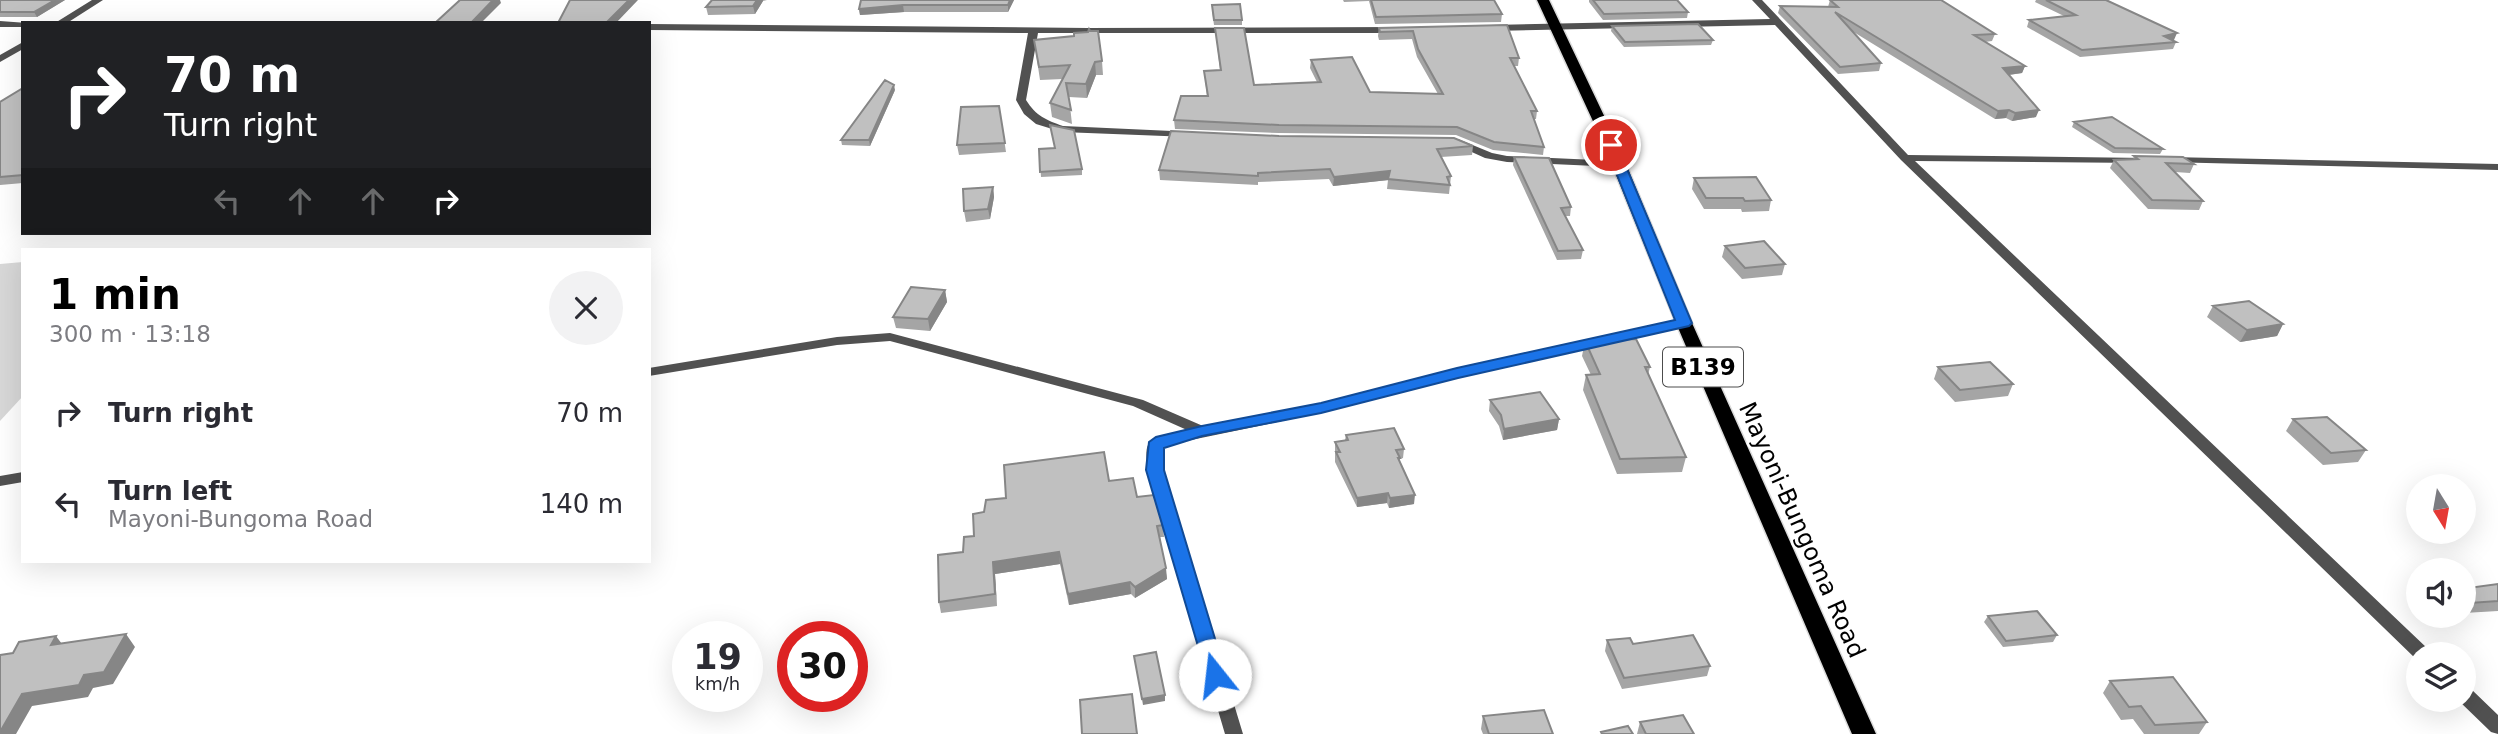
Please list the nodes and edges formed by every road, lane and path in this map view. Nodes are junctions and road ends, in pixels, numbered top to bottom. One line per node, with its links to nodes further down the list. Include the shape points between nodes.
1 (98, 0): 4 (street)
2 (1543, 0): 9 (main road, Mayoni-Bungoma Road / B139)
3 (1757, 0): 5 (street)
4 (63, 21)
5 (1778, 22): 9 (street); 17 (street)
6 (0, 24): 7 (street)
7 (21, 24)
8 (651, 27): 10 (street)
9 (1554, 27): 11 (street); 20 (main road, Mayoni-Bungoma Road / B139)
10 (1034, 29): 12 (street); 15 (street, via 1021,100 1040,122 1062,129)
11 (1484, 29)
12 (1415, 30)
13 (21, 46): 14 (street)
14 (0, 59)
15 (1199, 135)
16 (1443, 141): 20 (street, via 1456,141 1507,159)
17 (1905, 158): 18 (street); 27 (street)
18 (2148, 160)
19 (2162, 160): 21 (street)
20 (1618, 164): 22 (main road, Mayoni-Bungoma Road / B139)
21 (2498, 167)
22 (1684, 323): 24 (street, via 1321,408); 31 (main road, Mayoni-Bungoma Road / B139)
23 (651, 372): 24 (street, via 837,341 890,337 1138,402)
24 (1202, 431): 30 (street, via 1155,446 1155,470)
25 (21, 477): 26 (street)
26 (0, 481)
27 (2409, 642)
28 (2476, 706): 29 (street)
29 (2498, 727)
30 (1234, 734)
31 (1864, 734)

